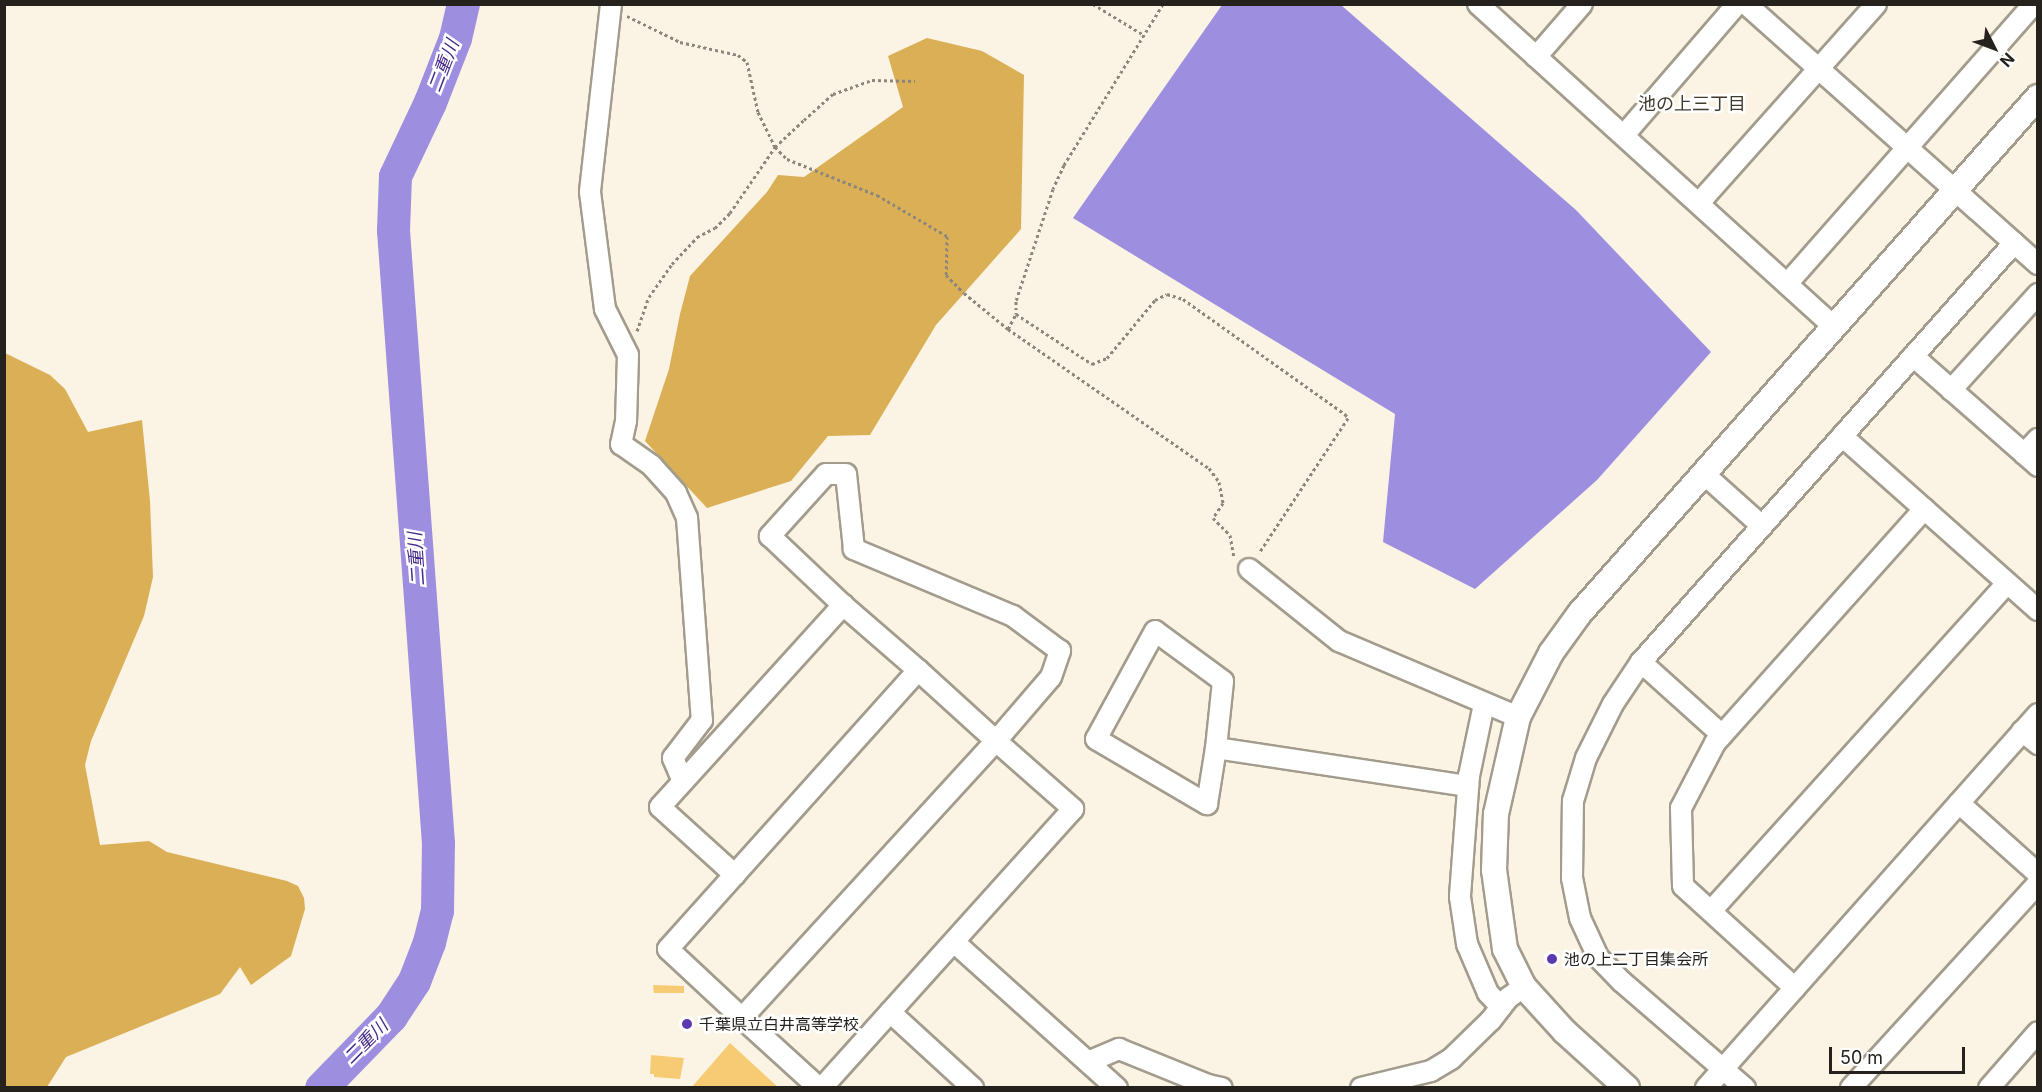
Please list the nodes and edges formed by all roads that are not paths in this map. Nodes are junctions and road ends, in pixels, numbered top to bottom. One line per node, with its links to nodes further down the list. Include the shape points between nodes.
1 (1478, 4): 8 (street)
2 (1582, 4): 8 (street)
3 (1737, 4): 11 (street)
4 (1746, 4): 9 (street)
5 (1876, 4): 9 (street)
6 (2034, 4): 12 (street)
7 (612, 7): 42 (street, via 590,192 605,309 628,355 626,421 621,444 652,466 676,493 687,518 702,720 673,758)
8 (1536, 57): 11 (street)
9 (1818, 68): 12 (street); 14 (street)
10 (2037, 98): 13 (street)
11 (1624, 135): 14 (street)
12 (1906, 147): 13 (street); 17 (street)
13 (1955, 190): 15 (street); 19 (street)
14 (1700, 203): 17 (street)
15 (2014, 243): 16 (street); 20 (street)
16 (2037, 264)
17 (1787, 284): 19 (street)
18 (2037, 294): 21 (street)
19 (1835, 328): 25 (street)
20 (1913, 357): 21 (street); 22 (street)
21 (1951, 390): 24 (street)
22 (1842, 436): 26 (street); 27 (street)
23 (2037, 439): 24 (street)
24 (2031, 460)
25 (1704, 474): 27 (street); 36 (street, via 1580,613 1551,653)
26 (1924, 509): 29 (street); 38 (street)
27 (1762, 526): 32 (street)
28 (1249, 569): 34 (street, via 1340,641)
29 (2007, 583): 31 (street); 48 (street)
30 (843, 604): 33 (street); 39 (street, via 770,536 826,474 846,474 854,549 1013,616 1060,651 1051,677); 42 (street)
31 (2037, 610)
32 (1641, 662): 38 (street); 57 (street, via 1608,712 1573,801 1572,878 1580,918 1598,957 1622,982)
33 (918, 670): 39 (street); 46 (street)
34 (1484, 704): 36 (street); 43 (street)
35 (2037, 714): 37 (street)
36 (1518, 717): 50 (street, via 1496,814 1494,870 1505,949)
37 (2022, 731): 40 (street); 44 (street)
38 (1722, 735): 48 (street, via 1714,743 1681,808 1683,886)
39 (996, 741): 49 (street, via 1073,809); 54 (street)
40 (2037, 744)
41 (1216, 748): 41 (street, via 1207,804 1096,739 1155,630 1223,681); 43 (street)
42 (683, 781): 46 (street, via 660,807)
43 (1468, 786): 52 (street, via 1460,897 1467,944 1488,993)
44 (1959, 803): 45 (street); 51 (street)
45 (2037, 874)
46 (735, 875): 54 (street, via 668,950)
47 (2037, 883): 67 (street)
48 (1710, 911): 51 (street)
49 (954, 942): 53 (street); 56 (street)
50 (1524, 987): 52 (street); 64 (street, via 1565,1032)
51 (1795, 988): 57 (street)
52 (1501, 1006): 58 (street, via 1451,1059 1431,1071)
53 (890, 1012): 59 (street); 60 (street)
54 (742, 1017): 59 (street)
55 (2037, 1032): 68 (street)
56 (1088, 1062): 61 (street); 62 (street, via 1119,1049)
57 (1724, 1067): 65 (street); 66 (street)
58 (1379, 1086): 63 (street)
59 (821, 1088)
60 (973, 1088)
61 (1117, 1088)
62 (1222, 1088)
63 (1360, 1088)
64 (1628, 1088)
65 (1706, 1088)
66 (1745, 1088)
67 (1851, 1088)
68 (1989, 1088)

